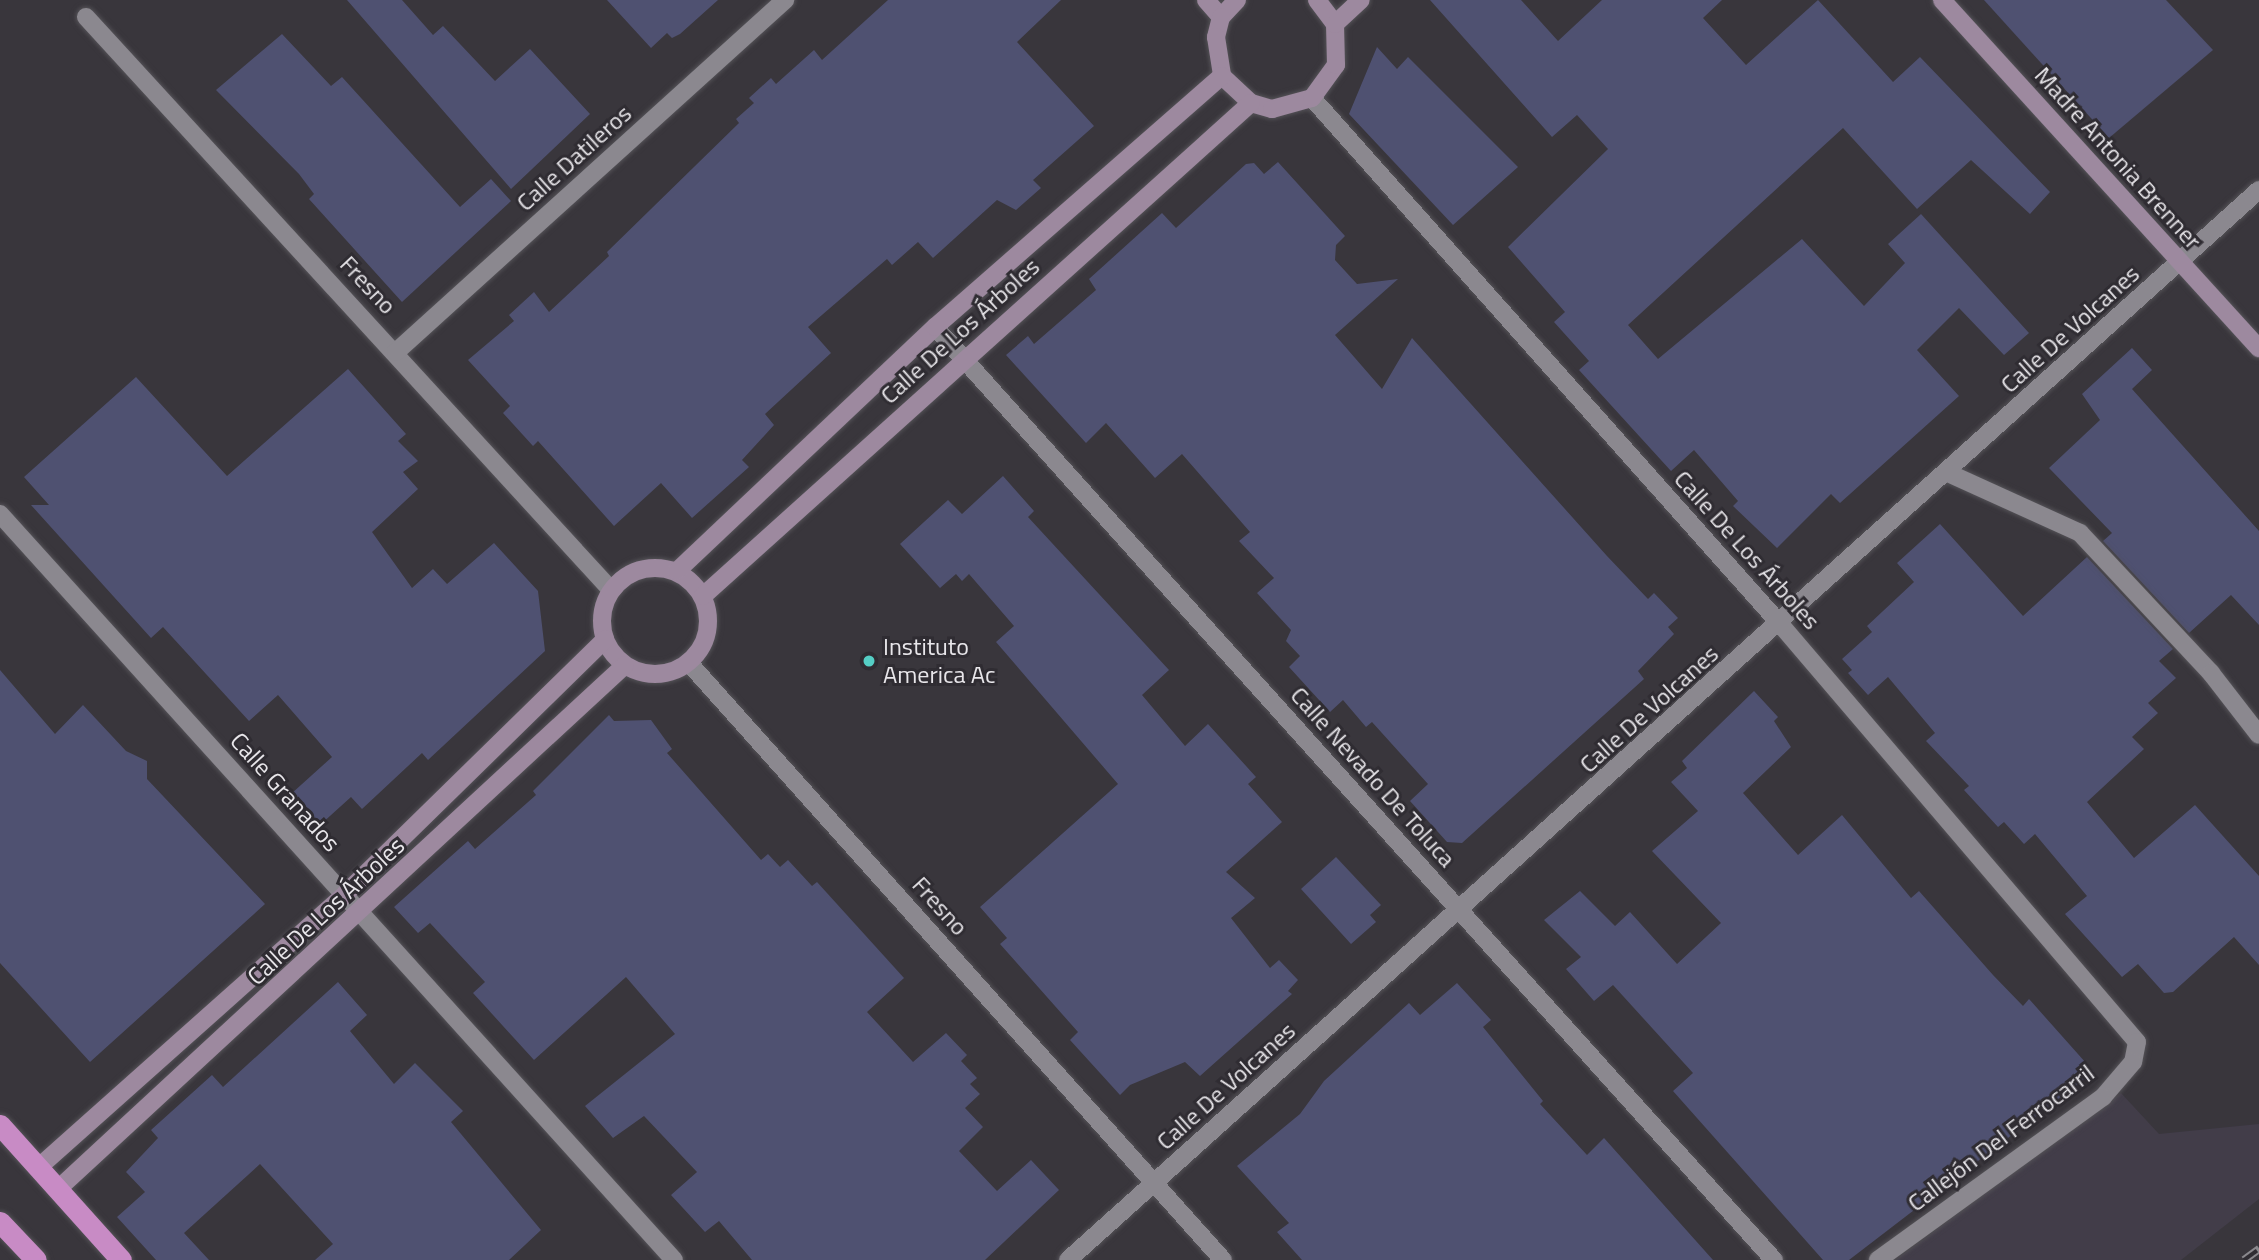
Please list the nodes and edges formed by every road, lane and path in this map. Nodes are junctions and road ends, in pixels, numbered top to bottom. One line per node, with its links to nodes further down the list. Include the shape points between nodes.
1 (785, 0): 17 (street, Calle Datileros)
2 (1206, 0): 8 (street)
3 (1237, 0): 8 (street)
4 (1317, 0): 9 (street)
5 (1361, 0): 9 (street)
6 (1942, 0): 14 (street, Madre Antonia Brenner)
7 (86, 17): 17 (street, Fresno)
8 (1221, 17): 10 (street, via 1216,37)
9 (1335, 24): 11 (street, via 1336,65)
10 (1222, 76): 12 (street); 15 (street, Calle De Los Árboles)
11 (1311, 98): 12 (street, via 1272,109); 24 (street, Calle De Los Árboles)
12 (1251, 103): 18 (street, Calle De Los Árboles)
13 (2259, 190): 14 (street, Calle De Volcanes)
14 (2180, 262): 16 (street, Madre Antonia Brenner); 19 (street, Calle De Volcanes)
15 (935, 327): 18 (street, Calle Nevado De Toluca); 21 (street, Calle De Los Árboles)
16 (2259, 348)
17 (396, 352): 22 (street, Fresno)
18 (964, 359): 23 (street, Calle De Los Árboles); 30 (street, Calle Nevado De Toluca)
19 (1948, 473): 24 (street, Calle De Volcanes); 28 (street, via 2080,533 2211,673)
20 (0, 514): 29 (street, Calle Granados)
21 (677, 571): 22 (street, via 640,568); 23 (street)
22 (611, 590): 25 (street, via 601,623)
23 (703, 596): 26 (street, via 708,633)
24 (1781, 625): 30 (street, Calle De Volcanes); 32 (street, Calle De Los Árboles)
25 (605, 639): 27 (street); 29 (street, Calle De Los Árboles)
26 (689, 663): 27 (street, via 658,674); 35 (street, Fresno)
27 (625, 665): 31 (street, Calle De Los Árboles)
28 (2259, 735)
29 (345, 894): 31 (street, Calle Granados); 34 (street, Calle De Los Árboles)
30 (1460, 911): 35 (street, Calle De Volcanes); 43 (street, Calle Nevado De Toluca)
31 (361, 913): 36 (street, Calle De Los Árboles); 40 (street, Calle Granados)
32 (2137, 1042): 44 (street, Callejón Del Ferrocarril, via 2133,1062 2103,1097)
33 (0, 1125): 34 (highway)
34 (39, 1167): 36 (highway)
35 (1154, 1182): 41 (street, Calle De Volcanes); 42 (street, Fresno)
36 (57, 1190): 39 (highway)
37 (0, 1222): 38 (highway)
38 (36, 1260)
39 (121, 1260)
40 (674, 1260)
41 (1068, 1260)
42 (1223, 1260)
43 (1774, 1260)
44 (1878, 1260)

